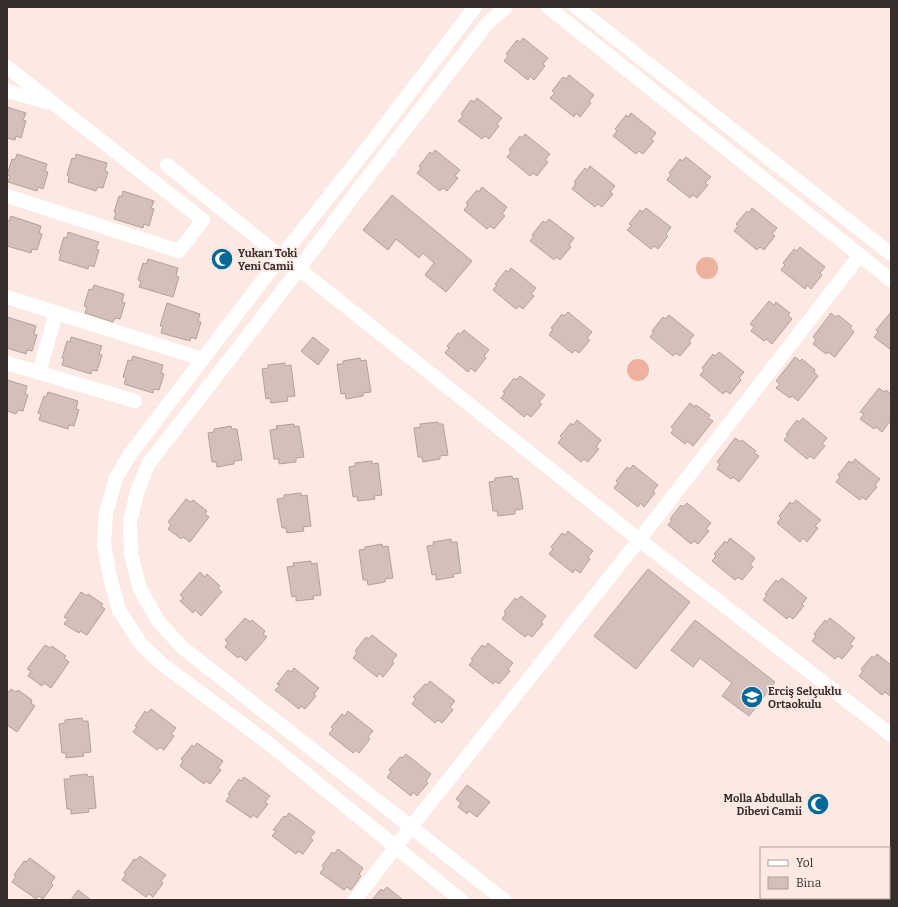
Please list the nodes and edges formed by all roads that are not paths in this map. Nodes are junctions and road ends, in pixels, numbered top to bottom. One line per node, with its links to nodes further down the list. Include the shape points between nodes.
1 (475, 7): 14 (street)
2 (506, 7): 15 (street, via 486,25)
3 (548, 7): 13 (street)
4 (576, 7): 12 (street)
5 (7, 67): 7 (street)
6 (7, 90): 7 (street)
7 (53, 104): 11 (street)
8 (167, 165): 9 (street)
9 (195, 186): 11 (street); 14 (street)
10 (7, 196): 11 (street, via 179,251 203,220)
11 (181, 203)
12 (891, 254)
13 (860, 255): 16 (street); 23 (street)
14 (281, 257): 15 (street); 19 (street)
15 (298, 269): 23 (street); 25 (street, via 149,463 137,492 130,522 131,554 140,590 158,621 183,648)
16 (891, 280)
17 (7, 297): 18 (street)
18 (56, 313): 19 (street); 21 (street)
19 (202, 359): 26 (street, via 131,452 116,478 106,513 104,544 119,610 141,644 162,664 268,743)
20 (7, 363): 21 (street)
21 (39, 373): 22 (street)
22 (135, 401)
23 (639, 540): 24 (street); 25 (street)
24 (891, 735)
25 (411, 827): 26 (street); 29 (street)
26 (396, 847): 27 (street); 28 (street)
27 (355, 900)
28 (461, 900)
29 (504, 900)

